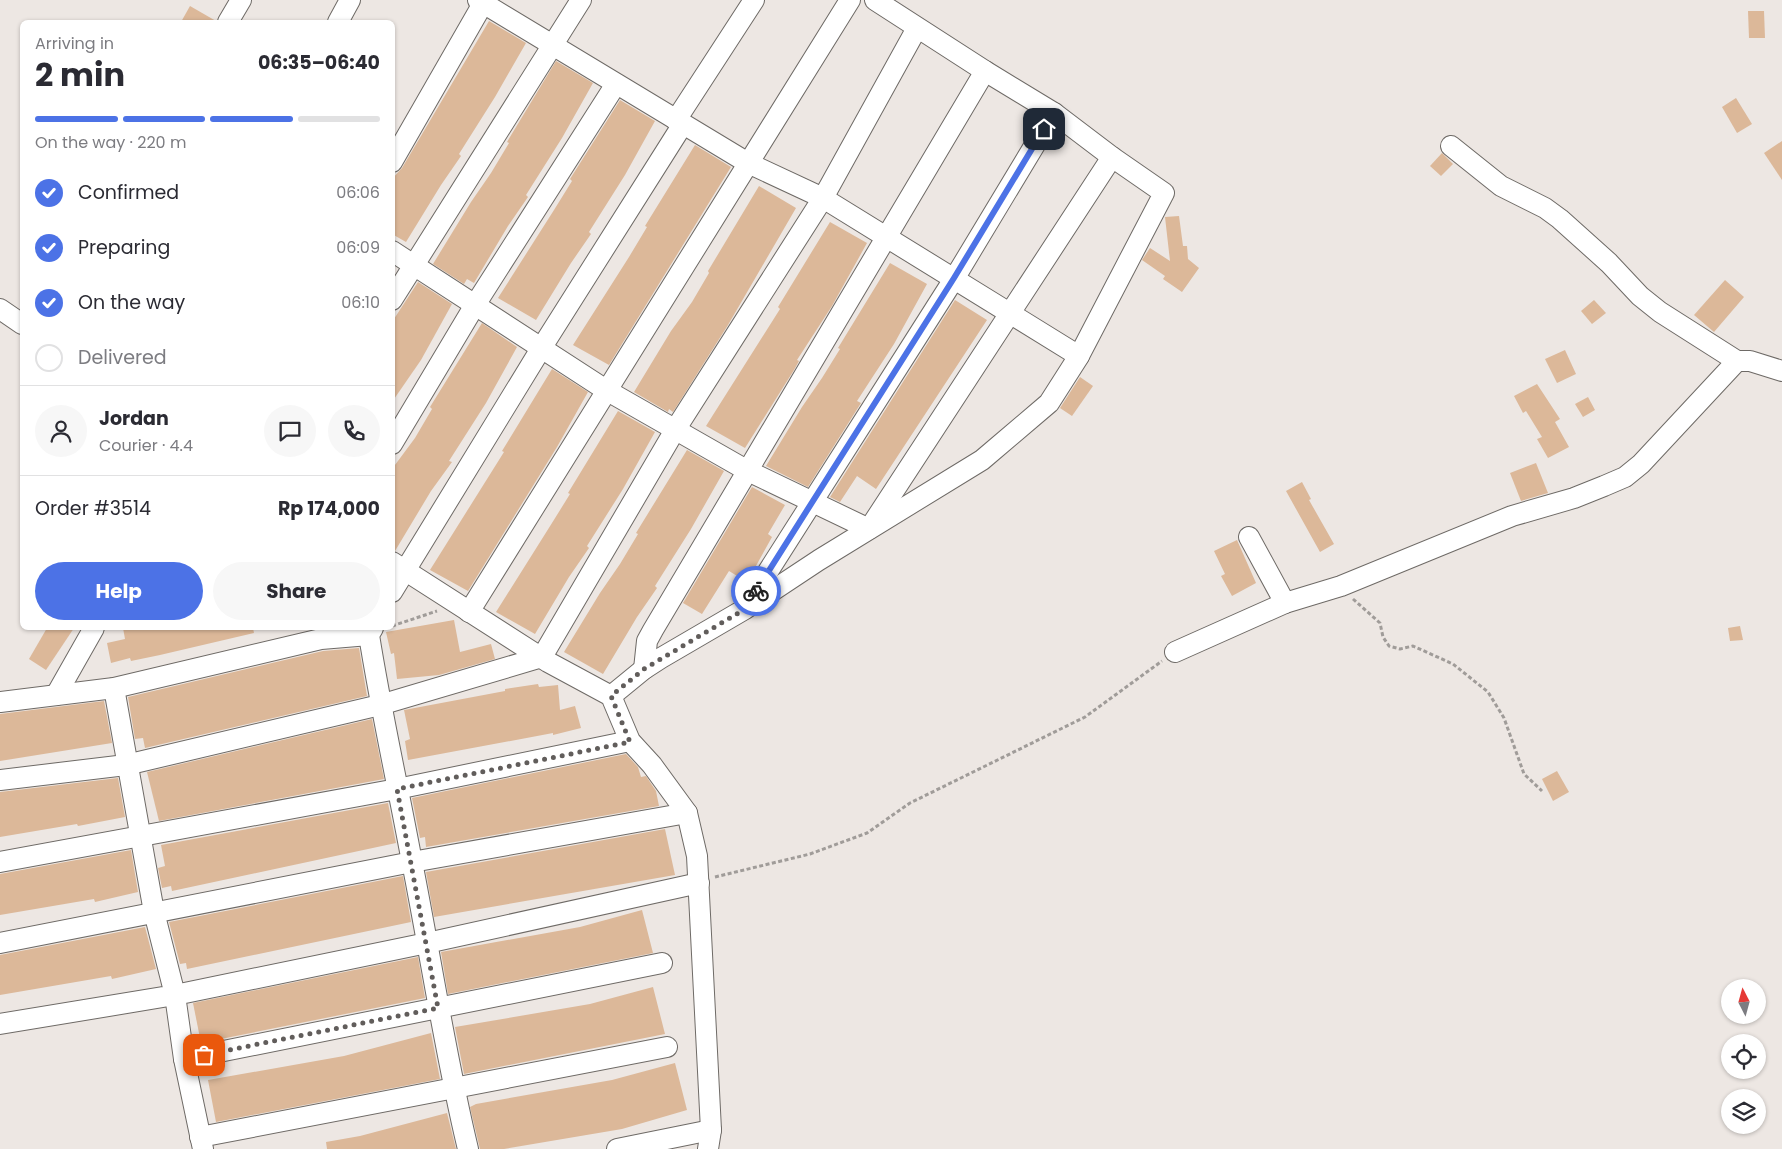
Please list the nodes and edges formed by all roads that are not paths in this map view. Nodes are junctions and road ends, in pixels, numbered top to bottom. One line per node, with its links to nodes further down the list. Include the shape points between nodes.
1 (241, 0): 8 (street)
2 (350, 0): 9 (street)
3 (581, 0): 11 (street)
4 (754, 0): 15 (street)
5 (850, 0): 19 (street)
6 (875, 0): 10 (street)
7 (482, 1): 11 (street); 17 (street)
8 (229, 20)
9 (339, 20)
10 (917, 28): 12 (street); 20 (street)
11 (554, 46): 13 (street); 23 (street)
12 (985, 71): 14 (street); 21 (street)
13 (616, 84): 15 (street); 26 (street)
14 (1054, 113): 18 (street); 24 (street)
15 (680, 122): 19 (street); 30 (street)
16 (1451, 146): 32 (street, via 1501,186 1560,219 1640,296)
17 (395, 157)
18 (1112, 157): 28 (street); 31 (street, via 1164,194)
19 (748, 163): 20 (street); 34 (street)
20 (823, 198): 21 (street); 35 (street)
21 (886, 237): 24 (street); 37 (street)
22 (395, 253): 23 (street)
23 (414, 266): 25 (street); 26 (street)
24 (954, 278): 28 (street); 38 (street)
25 (395, 295)
26 (475, 305): 30 (street); 36 (street)
27 (0, 309): 29 (street)
28 (1011, 314): 31 (street); 39 (street)
29 (20, 323)
30 (542, 347): 34 (street); 41 (street)
31 (1079, 356): 39 (street, via 1049,403 982,460)
32 (1737, 361): 33 (street, via 1750,361); 43 (street, via 1625,477 1574,498 1512,516 1340,586)
33 (1782, 371)
34 (606, 390): 35 (street); 44 (street)
35 (675, 430): 37 (street); 51 (street)
36 (395, 439)
37 (748, 471): 38 (street); 52 (street, via 652,630 647,641)
38 (812, 502): 39 (street); 45 (street)
39 (869, 529): 45 (street)
40 (1250, 537): 43 (street)
41 (398, 566): 42 (street); 44 (street)
42 (395, 579)
43 (1285, 604): 50 (street)
44 (463, 608): 51 (street)
45 (745, 609): 52 (street)
46 (93, 630): 54 (street)
47 (306, 630): 49 (street)
48 (371, 631): 49 (street); 57 (street)
49 (321, 638): 53 (street)
50 (1175, 652)
51 (542, 657): 55 (street); 57 (street)
52 (644, 669): 55 (street)
53 (114, 688): 54 (street); 59 (street)
54 (56, 694): 56 (street)
55 (611, 696): 58 (street)
56 (0, 702)
57 (380, 705): 59 (street); 61 (street)
58 (630, 742): 61 (street); 62 (street, via 652,765)
59 (126, 765): 60 (street); 63 (street)
60 (0, 780)
61 (397, 789): 63 (street); 65 (street)
62 (686, 813): 65 (street); 66 (street, via 695,842)
63 (139, 836): 64 (street); 67 (street)
64 (0, 862)
65 (412, 862): 67 (street); 69 (street)
66 (700, 883): 69 (street); 77 (street)
67 (154, 912): 68 (street); 71 (street)
68 (0, 943)
69 (427, 944): 71 (street); 72 (street)
70 (662, 963): 72 (street)
71 (175, 995): 73 (street); 75 (street)
72 (438, 1008): 75 (street); 76 (street)
73 (0, 1024)
74 (666, 1047): 76 (street)
75 (184, 1059): 78 (street)
76 (453, 1088): 78 (street); 79 (street)
77 (709, 1139): 80 (street)
78 (202, 1143)
79 (468, 1149)
80 (617, 1149)

